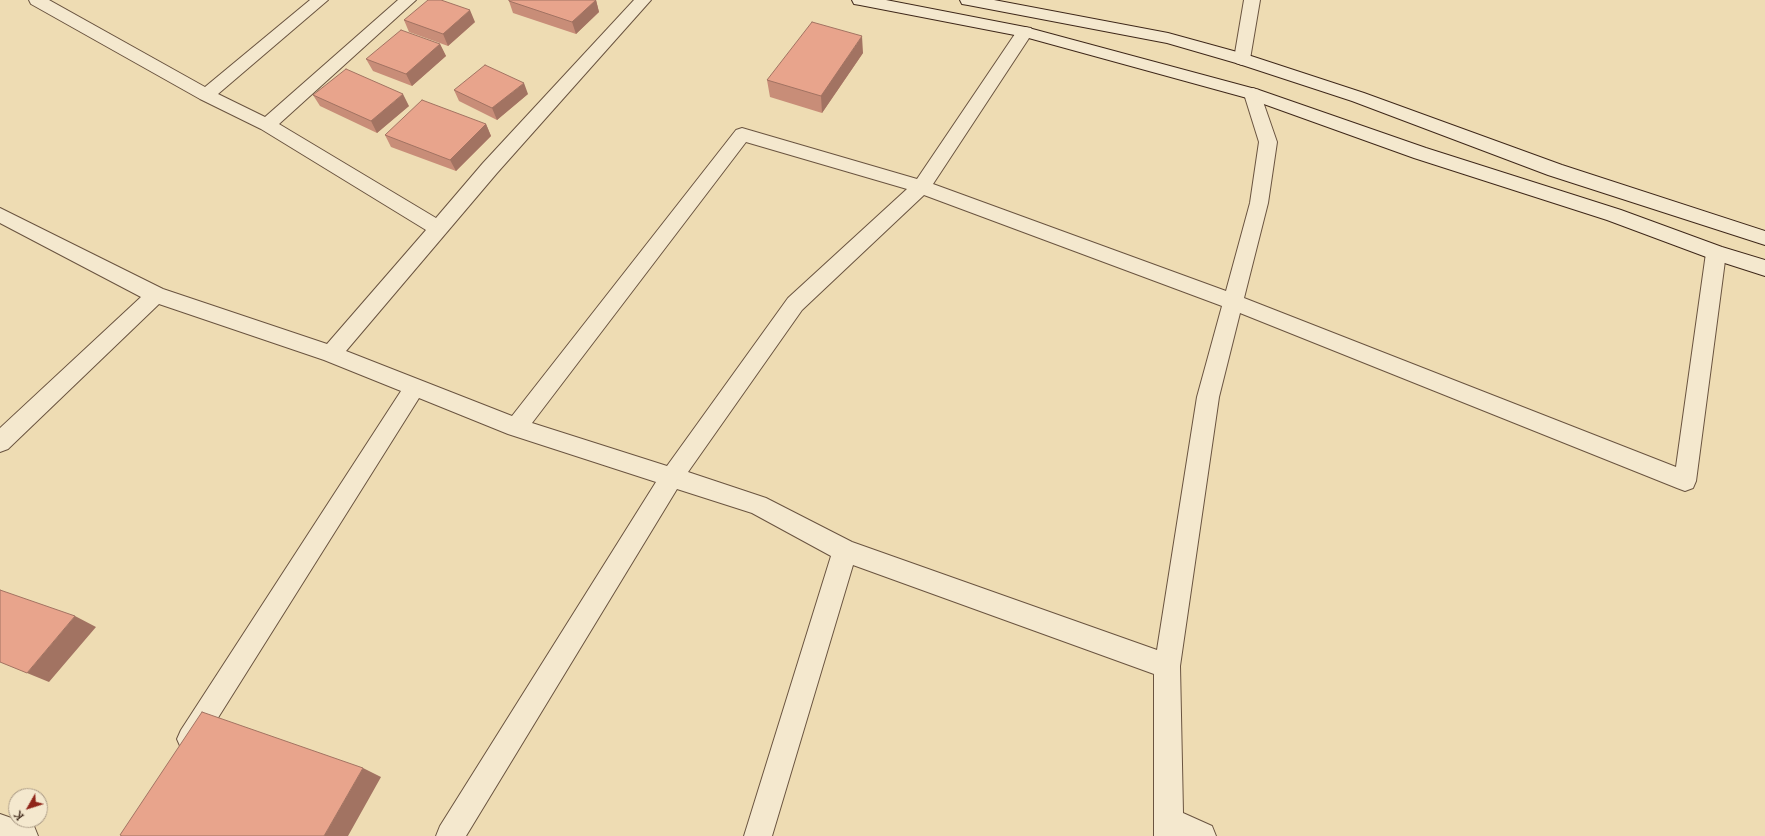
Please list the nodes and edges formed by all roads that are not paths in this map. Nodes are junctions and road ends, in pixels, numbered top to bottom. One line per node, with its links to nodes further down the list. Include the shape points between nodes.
1 (37, 0): 11 (street)
2 (320, 0): 11 (street)
3 (408, 0): 12 (street)
4 (642, 0): 15 (street)
5 (860, 0): 8 (street)
6 (968, 0): 9 (street, via 1168,38)
7 (1252, 0): 9 (street)
8 (1025, 32): 10 (street); 13 (street)
9 (1242, 59): 10 (street); 16 (street, via 1358,96 1555,170)
10 (1253, 94): 17 (street, via 1420,153 1614,215); 20 (street, via 1268,142 1259,203)
11 (206, 95): 12 (street)
12 (267, 125): 15 (street)
13 (921, 187): 20 (street); 23 (street, via 742,134); 25 (street, via 795,304)
14 (0, 215): 19 (street)
15 (438, 228): 21 (street)
16 (1765, 238)
17 (1716, 253): 18 (street); 20 (street, via 1685,481)
18 (1765, 268)
19 (156, 295): 21 (street); 24 (street)
20 (1233, 302): 27 (street, via 1208,397)
21 (331, 354): 22 (street)
22 (415, 388): 23 (street); 28 (street)
23 (516, 427): 25 (street)
24 (0, 442)
25 (672, 477): 26 (street, via 758,505); 32 (street)
26 (846, 551): 27 (street); 33 (street)
27 (1167, 666): 30 (street)
28 (179, 756)
29 (0, 828): 31 (street)
30 (1169, 829): 34 (street)
31 (24, 836)
32 (450, 836)
33 (758, 836)
34 (1202, 836)

